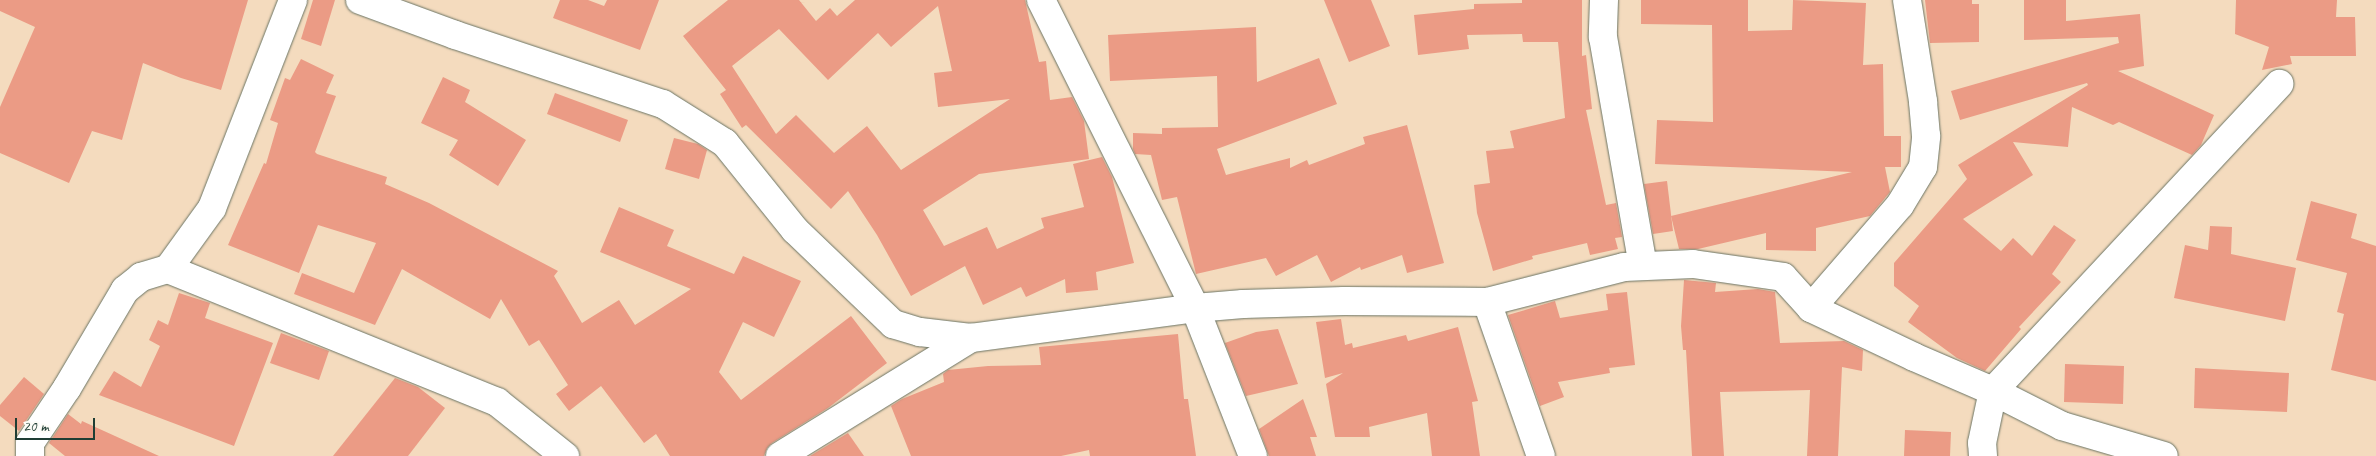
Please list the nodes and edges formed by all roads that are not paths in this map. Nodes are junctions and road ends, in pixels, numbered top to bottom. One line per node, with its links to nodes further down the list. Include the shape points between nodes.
1 (294, 0): 8 (street, via 212,208)
2 (360, 0): 12 (street, via 663,104 725,142 795,230 893,324 920,332)
3 (1042, 0): 10 (street)
4 (1604, 0): 7 (street, via 1603,37)
5 (1907, 0): 11 (street, via 1923,102 1926,136 1923,167 1900,205)
6 (2279, 84): 13 (street)
7 (1643, 266): 9 (street, via 1624,267); 11 (street, via 1693,264 1783,277)
8 (168, 269): 14 (street, via 141,277 125,290); 15 (street, via 497,402)
9 (1487, 302): 10 (street, via 1344,301); 18 (street)
10 (1195, 308): 12 (street); 17 (street)
11 (1812, 308): 13 (street)
12 (971, 338): 16 (street)
13 (1993, 392): 19 (street, via 1982,443); 20 (street, via 2062,426)
14 (25, 452)
15 (565, 456)
16 (780, 456)
17 (1253, 456)
18 (1542, 456)
19 (1983, 456)
20 (2164, 456)

